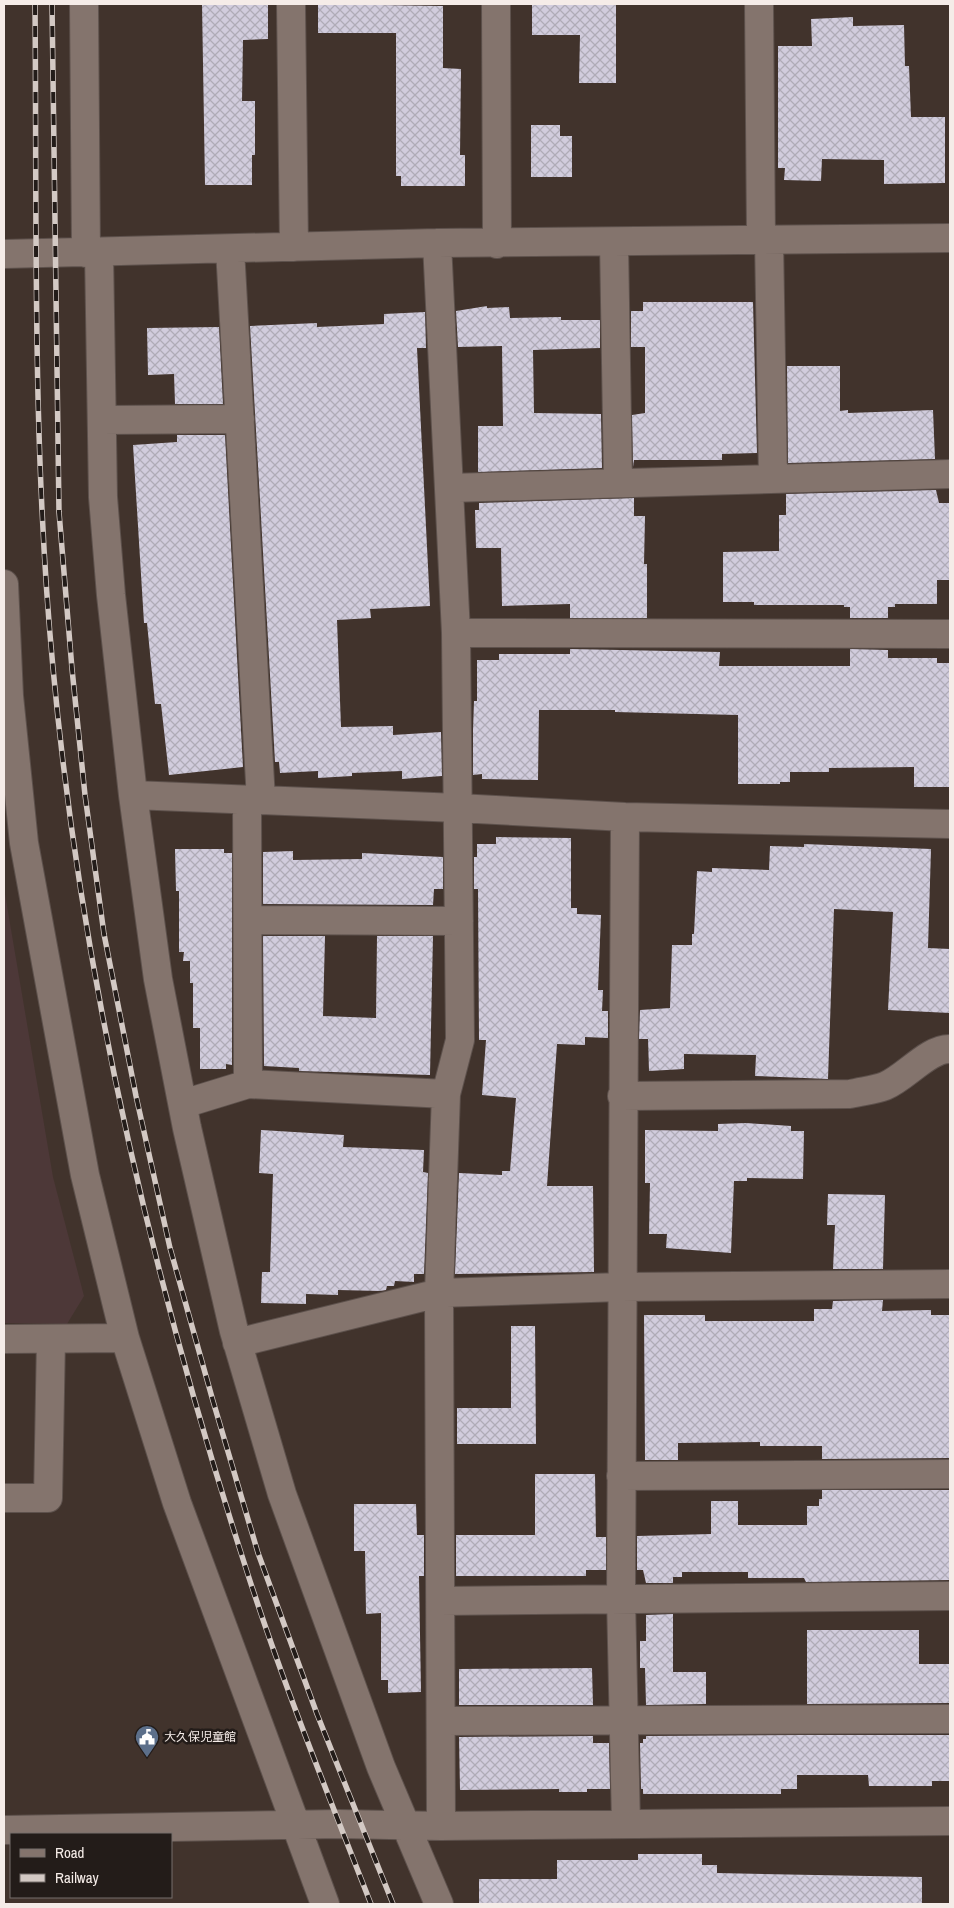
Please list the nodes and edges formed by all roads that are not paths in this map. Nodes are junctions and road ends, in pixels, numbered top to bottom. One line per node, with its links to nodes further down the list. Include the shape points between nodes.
1 (84, 4): 12 (street)
2 (291, 4): 10 (street)
3 (496, 4): 9 (street)
4 (759, 4): 6 (street)
5 (950, 238): 6 (street)
6 (765, 239): 7 (street); 17 (street)
7 (614, 242): 9 (street); 18 (street)
8 (437, 243): 9 (street); 10 (street); 19 (street)
9 (496, 244)
10 (294, 247): 11 (street)
11 (230, 248): 12 (street); 14 (street)
12 (93, 252): 13 (street); 15 (street)
13 (4, 254)
14 (240, 419): 15 (street); 24 (street)
15 (102, 420): 23 (street, via 103,497 111,595)
16 (950, 474): 17 (street)
17 (773, 479): 18 (street)
18 (618, 483): 19 (street)
19 (450, 488): 21 (street)
20 (4, 584): 38 (street, via 9,696 24,843 85,1174)
21 (456, 633): 22 (street); 25 (street)
22 (950, 634)
23 (134, 796): 24 (street); 34 (street, via 158,979)
24 (254, 800): 25 (street); 28 (street)
25 (458, 808): 26 (street); 29 (street)
26 (624, 818): 27 (street); 33 (street)
27 (950, 824)
28 (248, 920): 29 (street); 31 (street)
29 (459, 921): 32 (street, via 460,1040)
30 (950, 1049): 33 (street, via 945,1048 886,1085 850,1094)
31 (248, 1084): 32 (street); 34 (street)
32 (446, 1094): 37 (street)
33 (622, 1096): 36 (street)
34 (183, 1104): 41 (street, via 211,1241)
35 (950, 1284): 36 (street)
36 (621, 1287): 37 (street); 43 (street)
37 (439, 1293): 41 (street); 47 (street)
38 (125, 1338): 40 (street); 54 (street, via 177,1503)
39 (4, 1339): 40 (street)
40 (51, 1339): 44 (street, via 48,1498)
41 (237, 1343): 52 (street, via 282,1494 381,1767)
42 (950, 1474): 43 (street)
43 (621, 1476): 46 (street)
44 (4, 1498)
45 (950, 1596): 46 (street)
46 (621, 1598): 47 (street); 49 (street)
47 (440, 1601): 50 (street)
48 (950, 1719): 49 (street)
49 (624, 1720): 50 (street); 53 (street)
50 (441, 1722): 55 (street)
51 (950, 1821): 53 (street)
52 (406, 1824): 54 (street); 55 (street); 58 (street)
53 (626, 1824): 55 (street)
54 (295, 1825): 56 (street); 57 (street)
55 (441, 1826)
56 (4, 1830)
57 (325, 1904)
58 (439, 1904)

